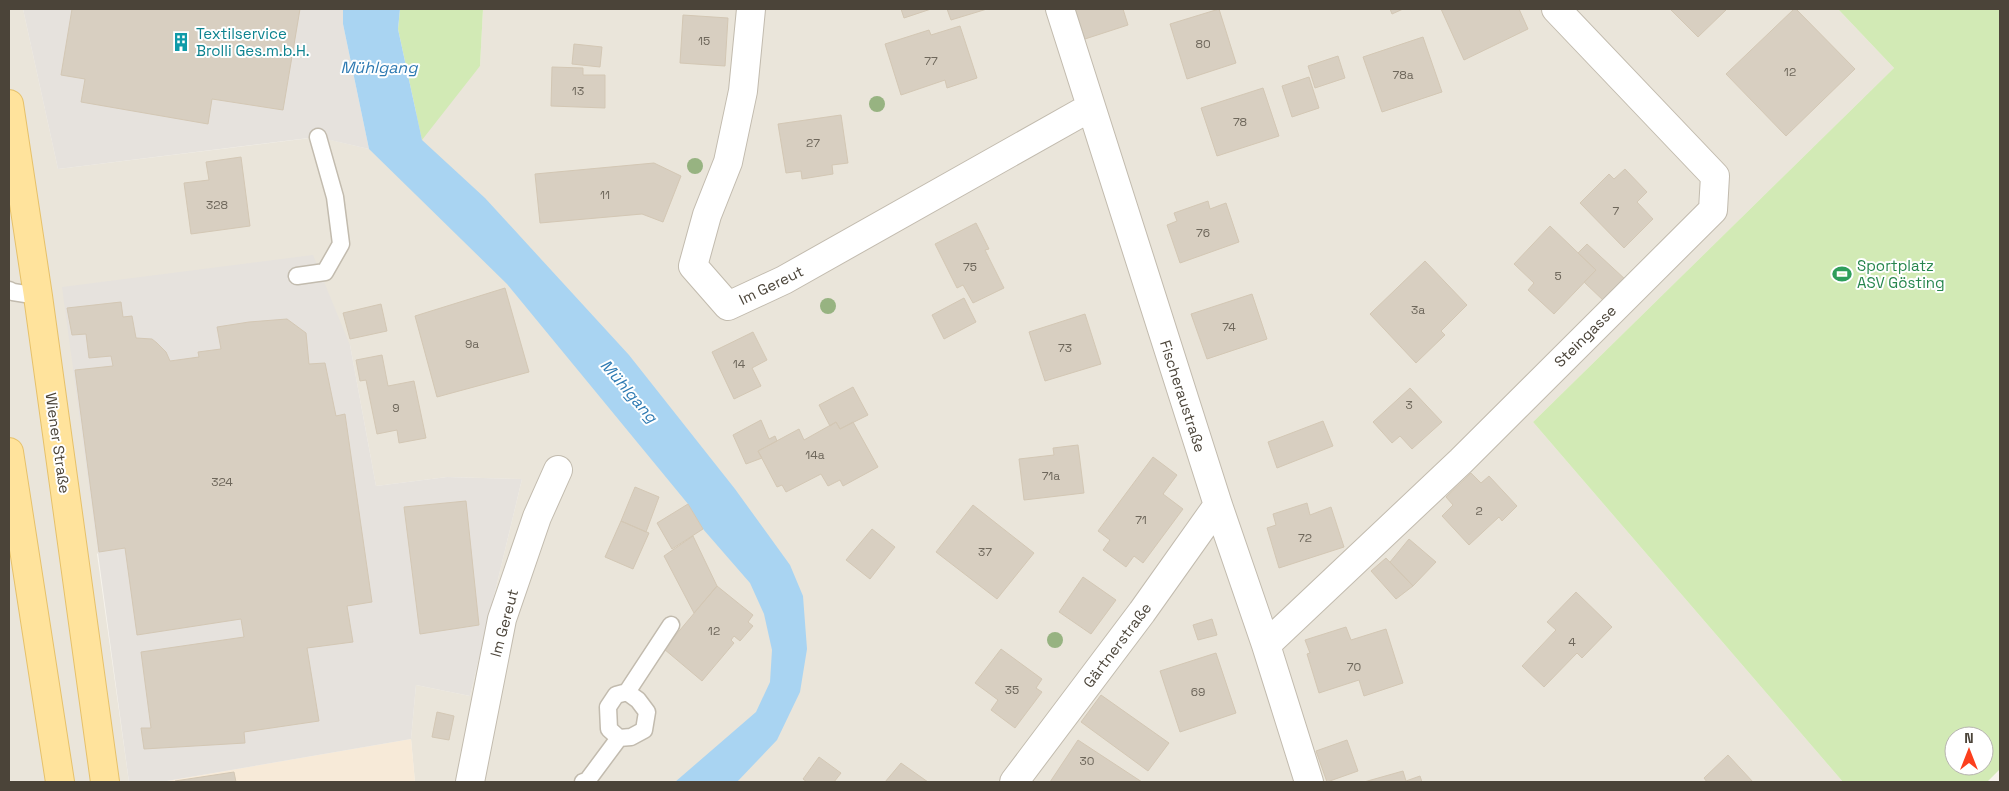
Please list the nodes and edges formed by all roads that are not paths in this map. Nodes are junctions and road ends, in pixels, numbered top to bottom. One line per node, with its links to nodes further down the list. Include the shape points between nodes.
1 (751, 9): 5 (street, Im Gereut, via 743,91 728,162 707,215 693,266 728,306 784,280)
2 (1060, 9): 5 (street, Fischeraustraße)
3 (1556, 9): 14 (street, Steingasse, via 1714,176 1713,210 1461,460)
4 (9, 104): 9 (main road, Wiener Straße)
5 (1091, 107): 12 (street, Fischeraustraße)
6 (318, 137): 7 (lane, via 335,197 341,244 325,272)
7 (297, 276)
8 (9, 290): 9 (lane)
9 (38, 296): 17 (main road, Wiener Straße)
10 (9, 452): 18 (main road)
11 (558, 470): 19 (street, Im Gereut, via 537,517 502,619)
12 (1218, 505): 14 (street, Fischeraustraße); 21 (street, Gärtnerstraße)
13 (671, 625): 15 (lane)
14 (1266, 645): 22 (street, Fischeraustraße)
15 (627, 692): 16 (lane, via 616,695 608,707 609,729); 16 (lane, via 647,712 644,730 631,737)
16 (619, 738): 20 (lane, via 587,781)
17 (100, 779)
18 (60, 782)
19 (470, 782)
20 (582, 782)
21 (1014, 782)
22 (1309, 782)

